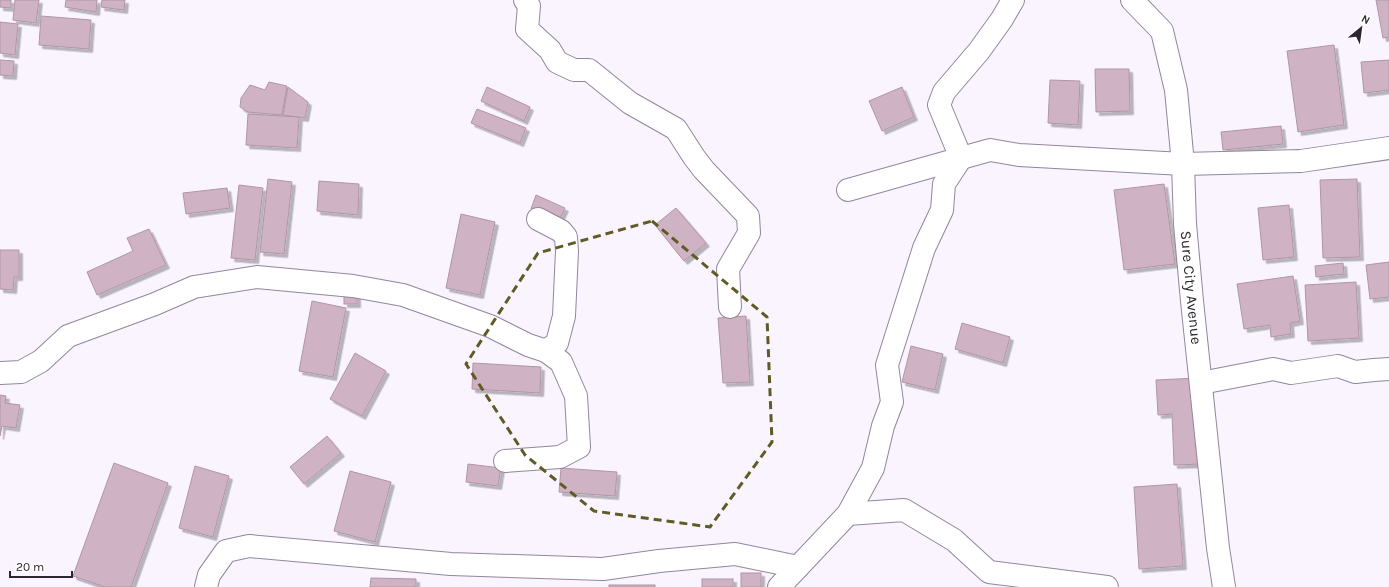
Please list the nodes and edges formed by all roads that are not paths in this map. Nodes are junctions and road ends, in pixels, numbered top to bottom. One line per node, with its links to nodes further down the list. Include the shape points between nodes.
1 (525, 0): 9 (street, via 529,6 527,29 550,50 557,62 574,70 589,70 630,103 676,130 704,170 748,216 749,233 728,269)
2 (1013, 0): 5 (street, via 979,51 944,92 939,105)
3 (1138, 1): 6 (street, Sure City Avenue, via 1162,31 1176,90)
4 (1389, 148): 6 (street, via 1301,161)
5 (961, 158): 6 (street, via 990,150 1019,155); 7 (street); 15 (street, via 944,184 942,210 924,248 887,365 892,402 883,426 873,468)
6 (1183, 164): 13 (street, Sure City Avenue, via 1185,224)
7 (848, 190)
8 (538, 219): 10 (street, via 561,231 566,237 567,251 564,316 557,343)
9 (730, 307)
10 (546, 351): 12 (street, via 490,326 403,295 352,286 257,277 194,286 155,304 68,336 41,361 21,372); 14 (street, via 561,362 576,396 578,447 560,457)
11 (1389, 369): 13 (street, via 1355,372 1338,366 1291,373 1273,369)
12 (0, 373)
13 (1201, 383): 20 (street, Sure City Avenue)
14 (505, 461)
15 (848, 514): 16 (street); 19 (street, via 904,510 954,540 990,572)
16 (798, 567): 17 (street, via 735,554 603,568 451,564 250,546 226,551 209,575); 18 (street)
17 (206, 587)
18 (779, 587)
19 (1107, 587)
20 (1224, 587)

